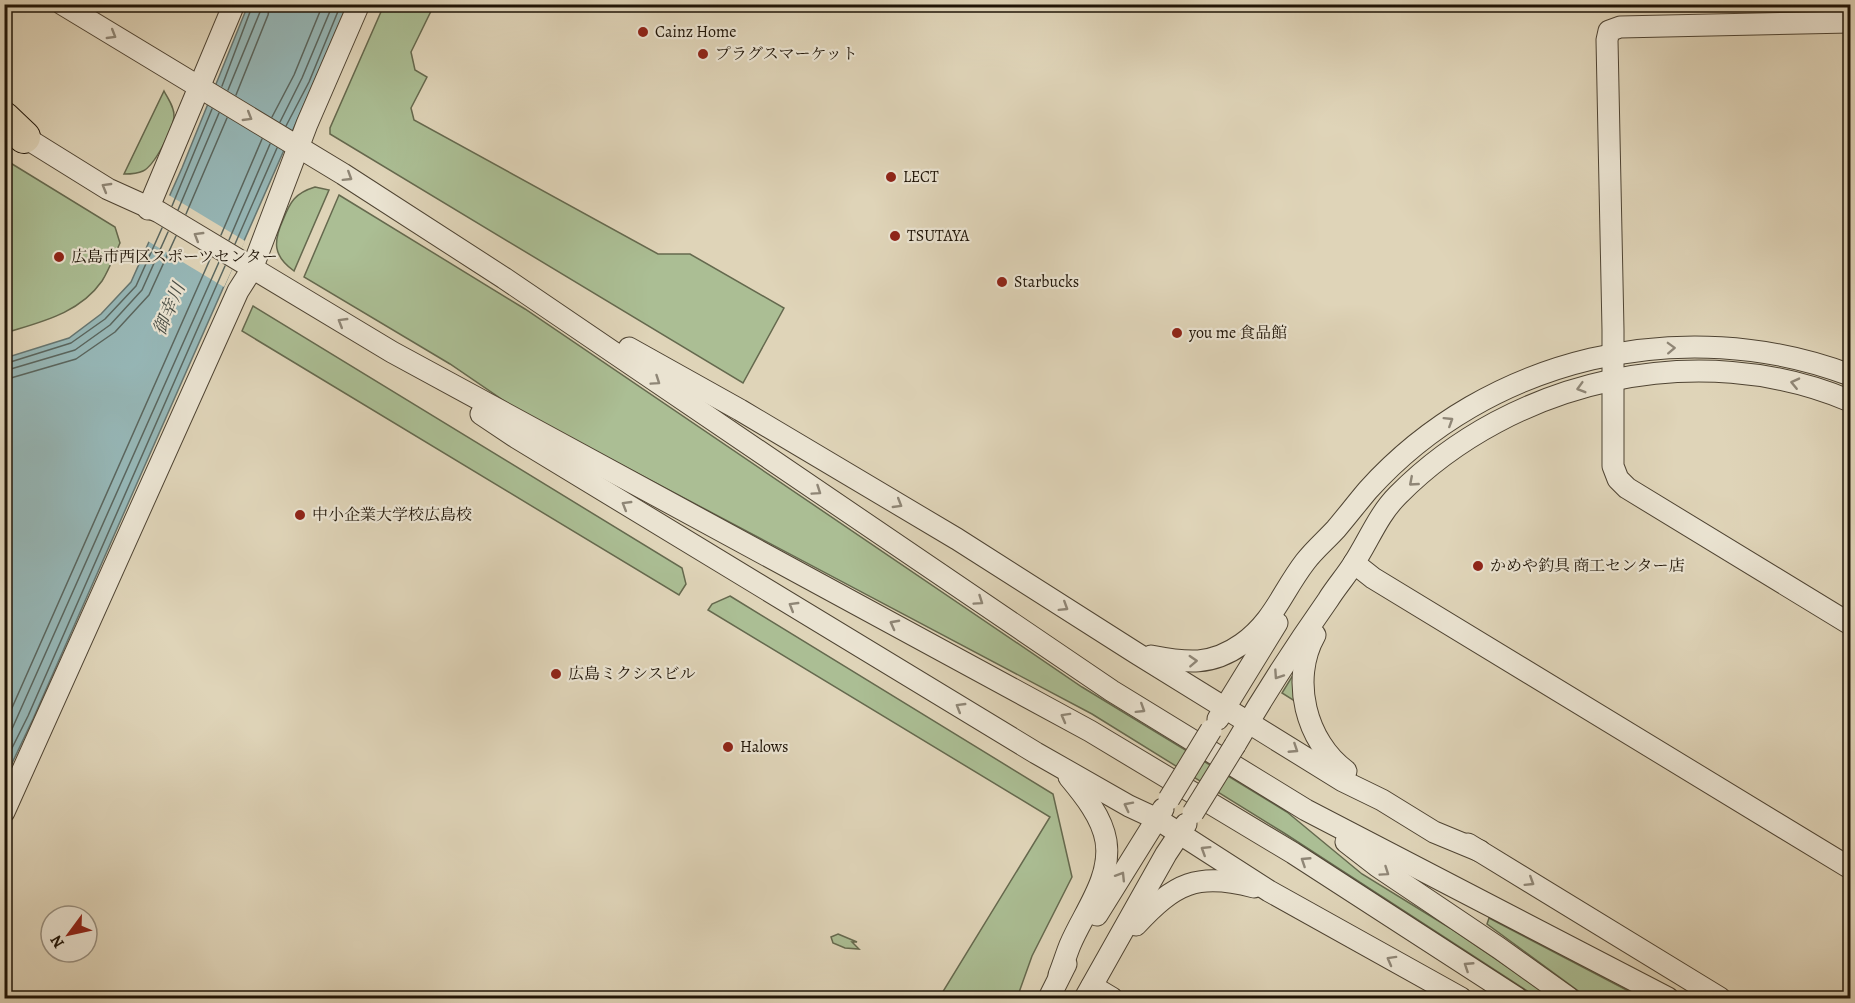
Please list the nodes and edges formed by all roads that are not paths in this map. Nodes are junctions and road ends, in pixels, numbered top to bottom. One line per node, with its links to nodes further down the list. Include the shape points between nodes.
1 (62, 4): 5 (street, one-way to 5)
2 (234, 4): 5 (street)
3 (359, 4): 7 (street)
4 (1851, 22): 12 (street, via 1620,27 1609,31)
5 (204, 90): 7 (street, one-way to 7); 8 (street)
6 (11, 127): 8 (street, one-way to 6, via 108,189)
7 (293, 144): 9 (street); 10 (street, one-way to 10)
8 (154, 211): 9 (street, one-way to 8)
9 (245, 264): 11 (street, one-way to 9); 25 (street, via 238,291)
10 (504, 278): 20 (street, one-way to 20, via 957,539); 24 (street, one-way to 24, via 1112,691)
11 (392, 352): 23 (street, one-way to 11, via 517,438); 37 (street, one-way to 11, via 1293,853 1090,731)
12 (1613, 353): 13 (street, one-way to 13, via 1681,347 1743,349 1816,362); 14 (street); 16 (street, one-way to 12, via 1385,472 1445,423 1528,379)
13 (1851, 375)
14 (1612, 380): 15 (street, one-way to 14, via 1772,378 1728,372 1695,371); 17 (street, one-way to 17, via 1542,399 1460,444 1393,501); 19 (street, via 1612,466 1618,479)
15 (1851, 401)
16 (1332, 533): 20 (street, one-way to 16, via 1190,663 1233,650 1267,623 1305,562); 21 (street)
17 (1354, 563): 18 (street); 29 (street)
18 (1329, 599): 22 (street, one-way to 22); 28 (street, via 1327,615 1311,642 1303,672 1309,718 1321,745 1351,774)
19 (1851, 624)
20 (1136, 653): 21 (street)
21 (1225, 707): 22 (street); 26 (street, bridge)
22 (1248, 722): 27 (street, bridge); 28 (street, one-way to 28, via 1434,832)
23 (1036, 753): 26 (street, one-way to 23); 32 (street, via 1066,774 1085,796 1106,841 1104,865 1092,903)
24 (1306, 810): 38 (street, one-way to 38, via 1377,866); 39 (street)
25 (4, 812)
26 (1156, 819): 27 (street); 32 (street, one-way to 26)
27 (1179, 834): 30 (street, one-way to 27); 31 (street)
28 (1480, 851): 40 (street, one-way to 40)
29 (1851, 868)
30 (1269, 891): 31 (street, via 1212,879 1194,881 1156,905); 36 (street, one-way to 30)
31 (1114, 949): 33 (street)
32 (1059, 975): 34 (street)
33 (1088, 992): 35 (street)
34 (1049, 999)
35 (1112, 999)
36 (1461, 999)
37 (1517, 999)
38 (1569, 999)
39 (1668, 999)
40 (1720, 999)

